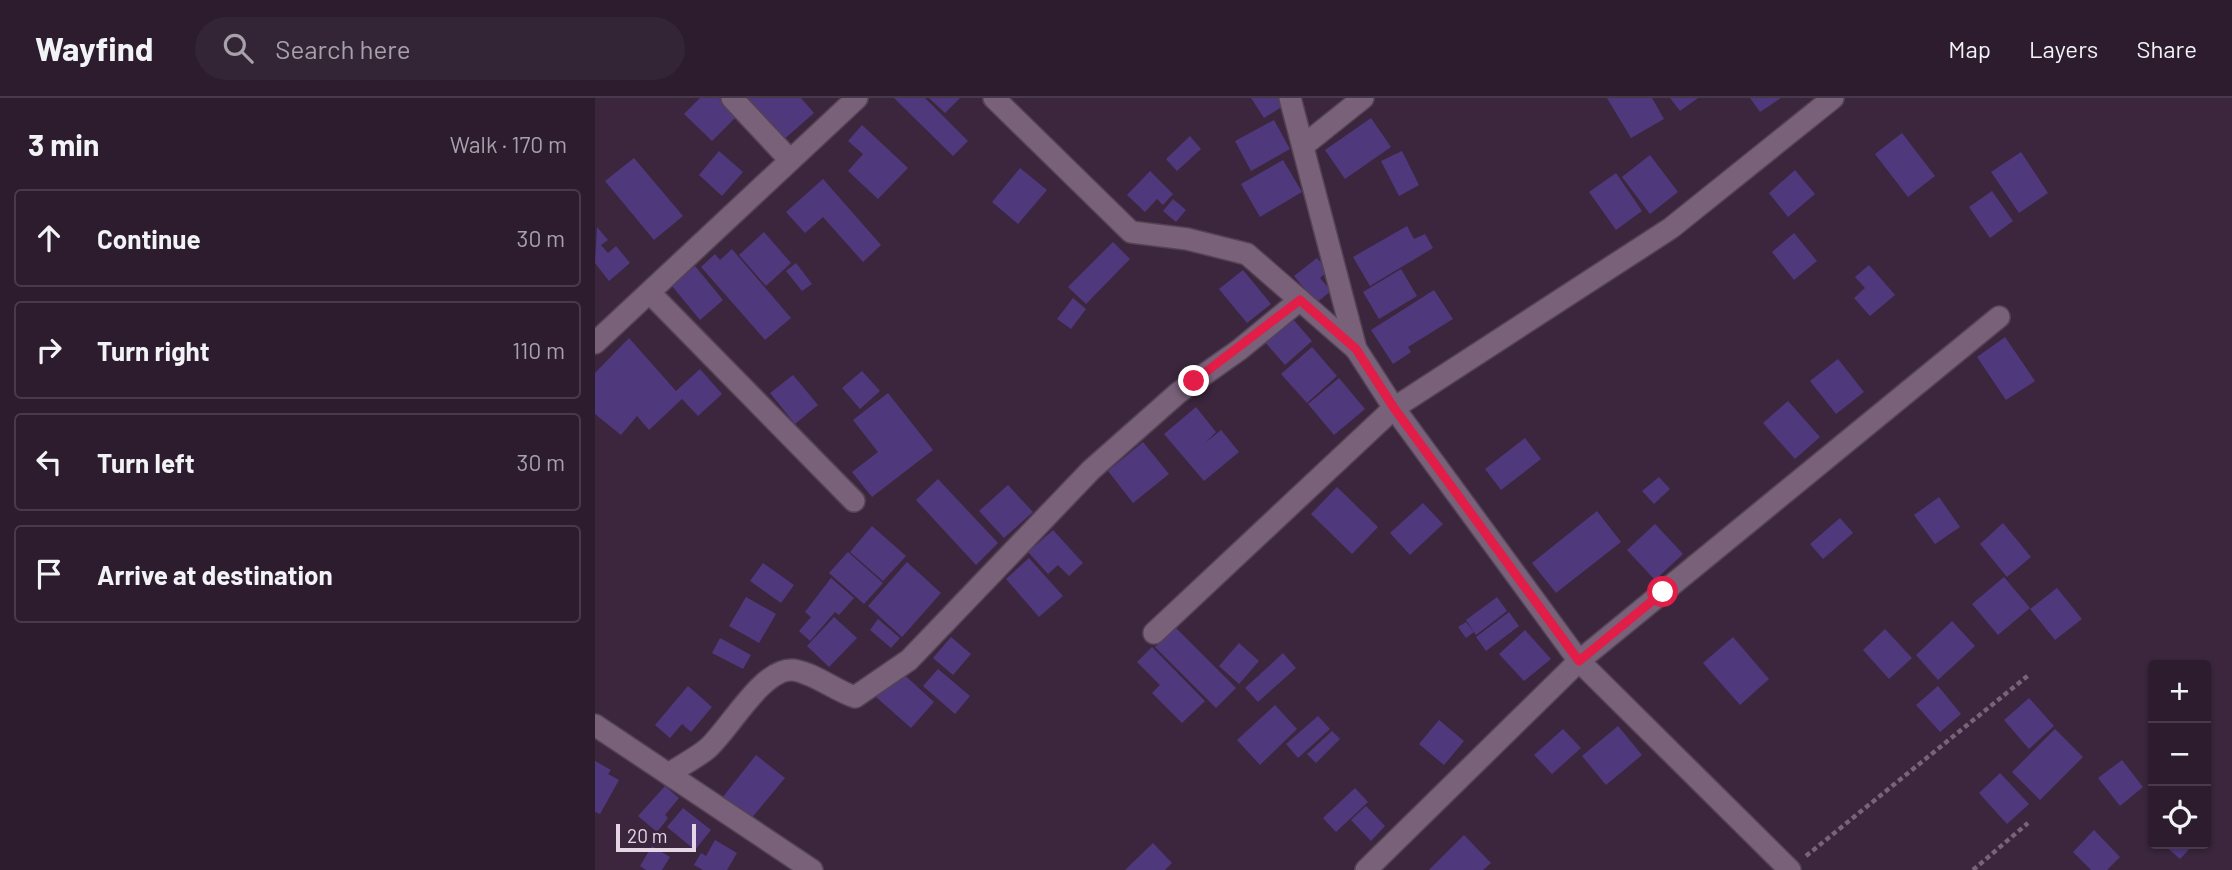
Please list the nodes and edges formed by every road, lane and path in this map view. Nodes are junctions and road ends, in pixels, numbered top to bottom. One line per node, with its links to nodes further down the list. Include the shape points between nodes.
1 (731, 98): 8 (street)
2 (856, 98): 8 (street)
3 (994, 98): 10 (street, via 1131,232 1187,239 1247,254)
4 (1290, 98): 7 (street)
5 (1363, 98): 7 (street)
6 (1833, 98): 14 (street, via 1671,228)
7 (1303, 146): 13 (street)
8 (790, 160): 9 (street)
9 (650, 293): 12 (street); 15 (street)
10 (1300, 300): 13 (street); 20 (street, via 1178,393 1091,470 909,660 855,698 803,671 769,677 707,749)
11 (1999, 317): 17 (street)
12 (595, 343)
13 (1356, 349): 14 (street)
14 (1394, 408): 16 (street); 17 (street)
15 (854, 501)
16 (1154, 633)
17 (1579, 661): 23 (street); 24 (street)
18 (2030, 674): 24 (path)
19 (595, 725): 20 (street)
20 (670, 772): 22 (street)
21 (2028, 822): 25 (path)
22 (812, 870)
23 (1366, 870)
24 (1790, 870)
25 (1973, 870)

